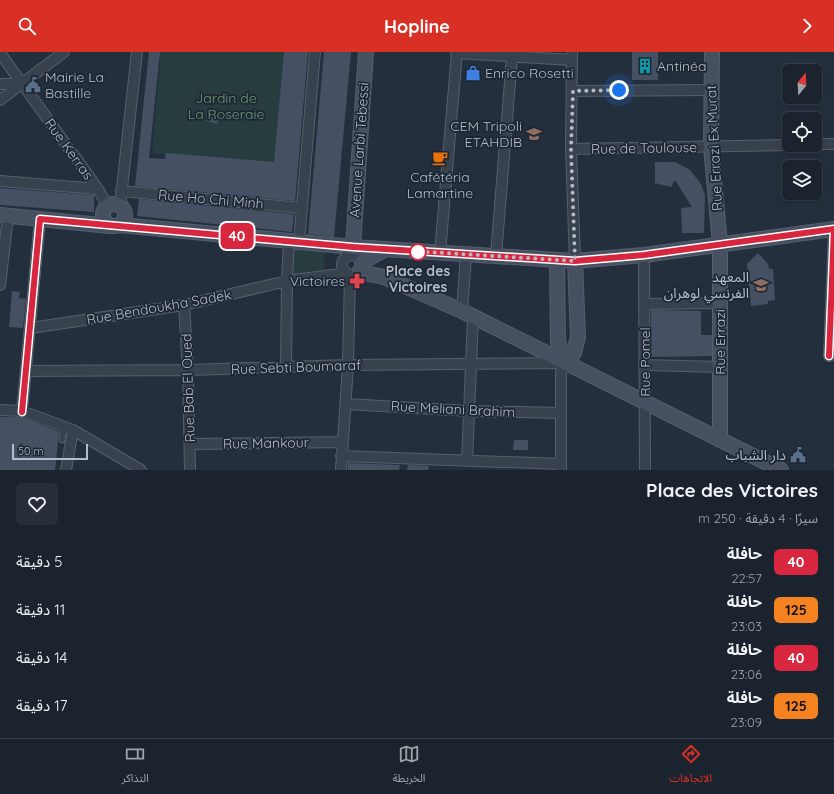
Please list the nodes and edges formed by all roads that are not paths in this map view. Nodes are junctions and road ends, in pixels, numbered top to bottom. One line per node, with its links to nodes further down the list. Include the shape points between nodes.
1 (64, 52): 11 (street)
2 (137, 52): 22 (street)
3 (315, 52): 24 (street)
4 (366, 52): 32 (street, Avenue Larbi Tebessi)
5 (456, 52): 9 (street); 33 (street)
6 (712, 52): 12 (street, Rue Errazi Ex Murat)
7 (0, 53): 11 (street, Rue Kerras)
8 (572, 56): 9 (street); 13 (street)
9 (512, 57): 36 (street)
10 (0, 84): 11 (street)
11 (22, 84): 14 (street); 21 (street, Rue Kerras)
12 (710, 90): 13 (street); 18 (street, Rue Errazi Ex Murat)
13 (573, 91): 19 (street)
14 (0, 100)
15 (822, 144): 16 (street)
16 (834, 144)
17 (782, 145): 18 (street, Rue de Toulouse)
18 (711, 147): 19 (street, Rue de Toulouse); 30 (street, Rue Errazi Ex Murat)
19 (571, 149): 38 (street)
20 (0, 181): 21 (street)
21 (98, 189): 23 (street, Rue Kerras)
22 (121, 191): 23 (street); 24 (street, Rue Ho Chi Minh)
23 (114, 206): 27 (street, via 125,212); 27 (street, via 104,212 104,218)
24 (302, 208): 29 (street)
25 (4, 216): 26 (street); 41 (street)
26 (40, 219): 27 (street); 46 (street)
27 (115, 225): 29 (street)
28 (834, 229): 30 (street); 47 (street)
29 (294, 242): 32 (street, via 330,245); 40 (street)
30 (720, 244): 35 (street); 42 (street, Rue Errazi)
31 (384, 250): 32 (street); 33 (street); 39 (street)
32 (349, 252): 39 (street, via 356,255); 39 (street, via 342,265)
33 (440, 253): 34 (street)
34 (466, 255): 36 (street); 45 (street)
35 (644, 255): 38 (street); 43 (street, Rue Pomel)
36 (496, 256): 37 (street)
37 (556, 260): 38 (street); 48 (street, via 558,342)
38 (575, 261): 48 (street, via 578,337 574,353)
39 (355, 271): 40 (street, Rue Bendoukha Sadek); 45 (street, via 384,277); 50 (street)
40 (287, 281): 44 (street, Rue Bendoukha Sadek); 53 (street)
41 (0, 285)
42 (720, 303): 43 (street); 52 (street, Rue Errazi)
43 (645, 304): 51 (street, Rue Pomel)
44 (184, 305): 46 (street, Rue Bendoukha Sadek); 54 (street, Rue Bab El Oued)
45 (467, 314): 48 (street); 49 (street)
46 (31, 328): 55 (street)
47 (829, 356)
48 (566, 363): 49 (street, Rue Sebti Boumaraf); 56 (street); 61 (street, via 561,372)
49 (471, 364): 50 (street, Rue Sebti Boumaraf); 60 (street)
50 (348, 365): 53 (street, Rue Sebti Boumaraf); 57 (street)
51 (644, 365): 52 (street); 56 (street, Rue Pomel)
52 (720, 367): 64 (street, Rue Errazi)
53 (286, 368): 54 (street, Rue Sebti Boumaraf)
54 (188, 370): 55 (street, Rue Sebti Boumaraf); 66 (street, Rue Bab El Oued)
55 (26, 371): 59 (street)
56 (645, 402): 64 (street); 78 (street, Rue Pomel)
57 (346, 404): 60 (street, Rue Meliani Brahim); 65 (street)
58 (0, 410): 59 (street)
59 (22, 412): 62 (street)
60 (470, 412): 61 (street, Rue Meliani Brahim); 69 (street)
61 (561, 413): 71 (street)
62 (69, 429): 63 (lane); 73 (street); 74 (street)
63 (62, 440)
64 (720, 440): 72 (street)
65 (343, 442): 66 (street, Rue Mankour); 67 (street)
66 (190, 444): 75 (street, Rue Bab El Oued)
67 (341, 456): 68 (street); 76 (street)
68 (407, 459): 69 (street); 77 (street)
69 (467, 461): 70 (street)
70 (483, 466): 71 (street)
71 (561, 467)
72 (778, 469)
73 (66, 470)
74 (141, 470)
75 (190, 470)
76 (341, 470)
77 (407, 470)
78 (645, 470)

